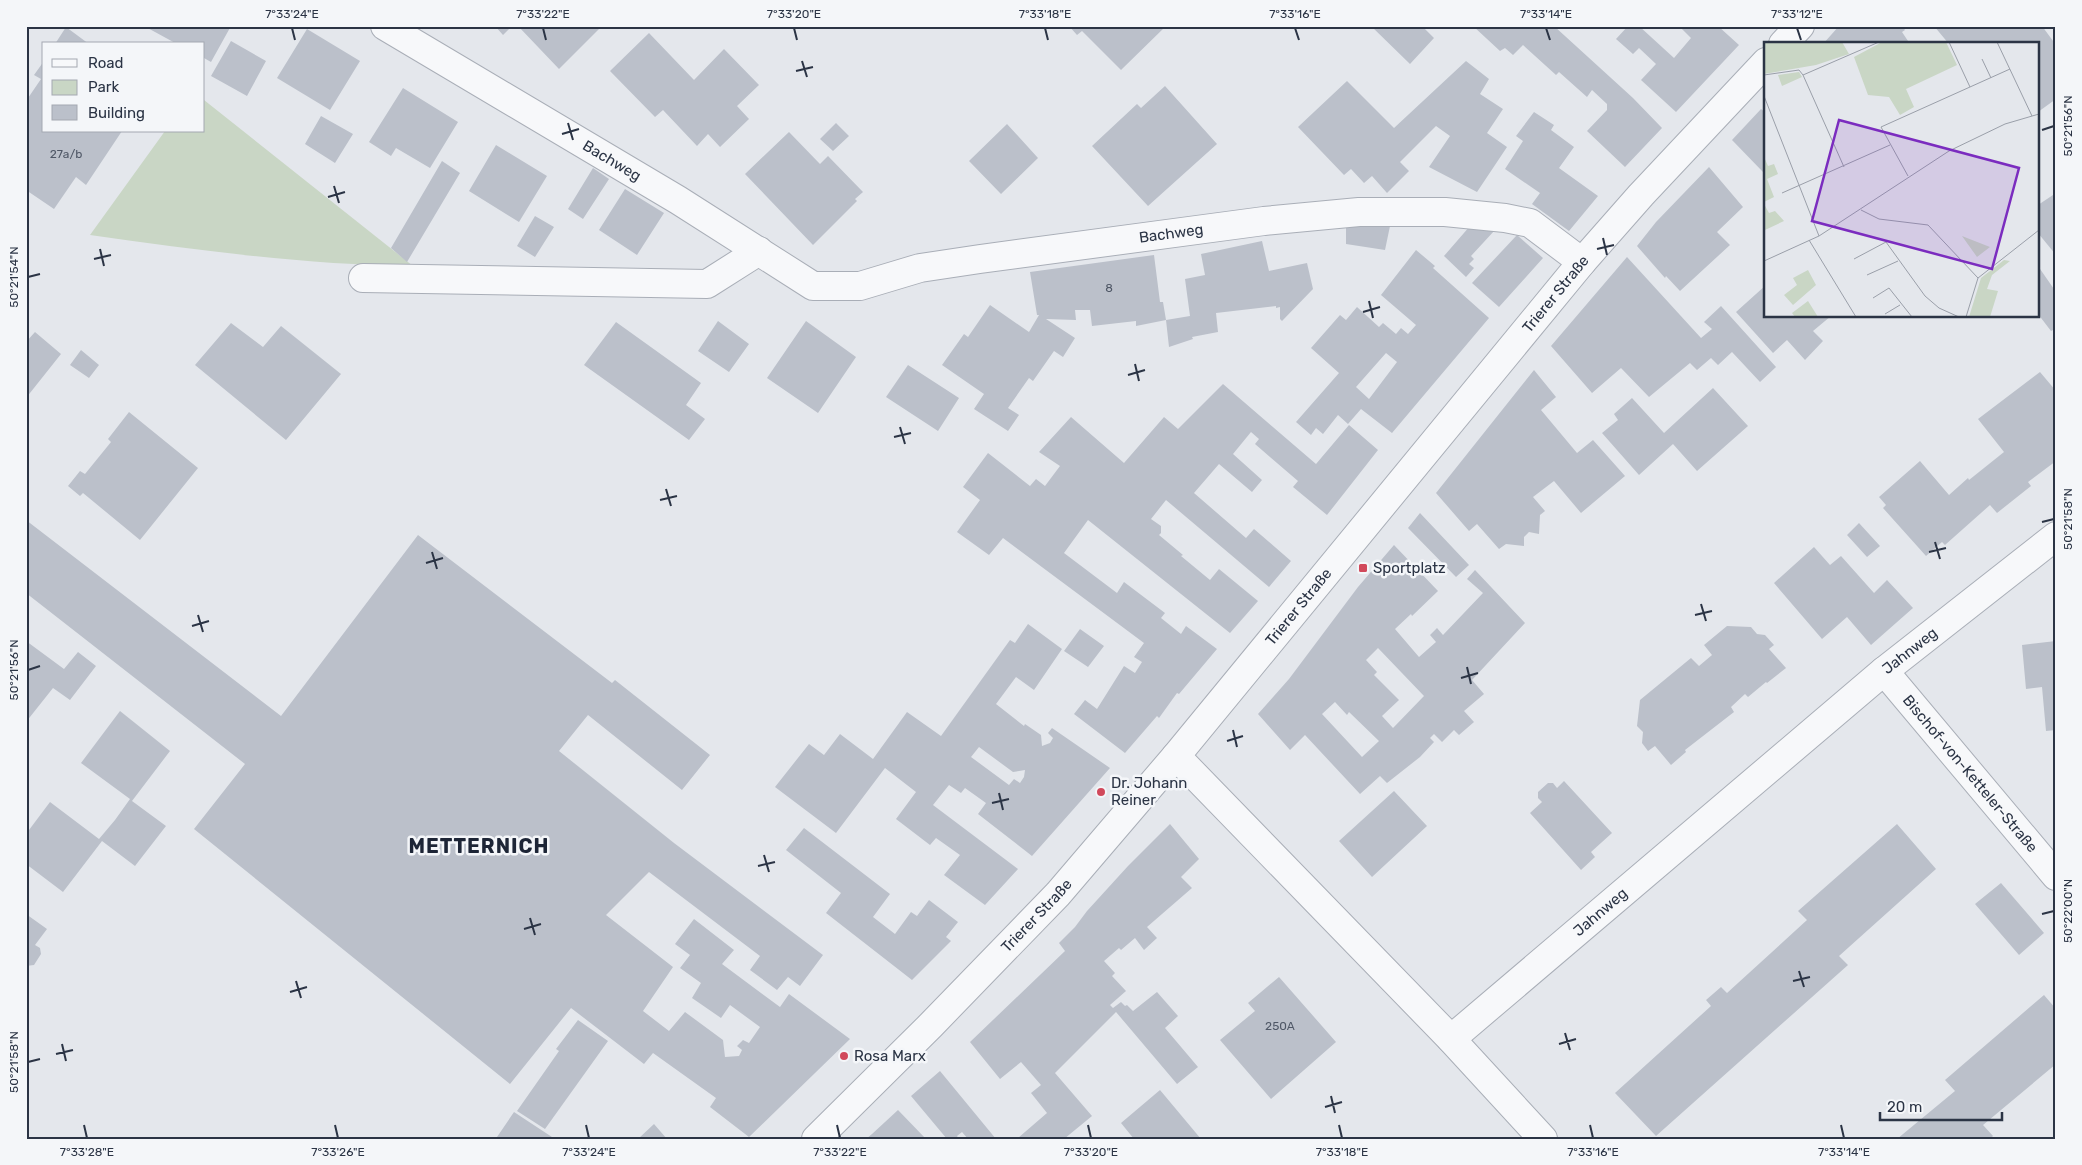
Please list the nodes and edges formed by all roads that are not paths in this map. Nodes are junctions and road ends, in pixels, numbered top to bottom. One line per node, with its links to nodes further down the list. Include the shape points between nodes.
1 (385, 26): 5 (street, Bachweg)
2 (1800, 26): 3 (street)
3 (1785, 42)
4 (1764, 64): 6 (street, Trierer Straße)
5 (759, 251): 6 (street, Bachweg, via 813,286 860,286 920,268 1215,228 1359,212 1446,212 1530,224); 7 (street, via 708,284)
6 (1582, 262): 10 (street, Trierer Straße)
7 (363, 278)
8 (2056, 536): 9 (street, Jahnweg)
9 (1884, 671): 11 (street, Bischof-von-Ketteler-Straße); 12 (street, Jahnweg)
10 (1176, 756): 12 (street); 13 (street, Trierer Straße, via 1058,894)
11 (2056, 876)
12 (1450, 1039): 14 (street)
13 (816, 1139)
14 (1543, 1139)

